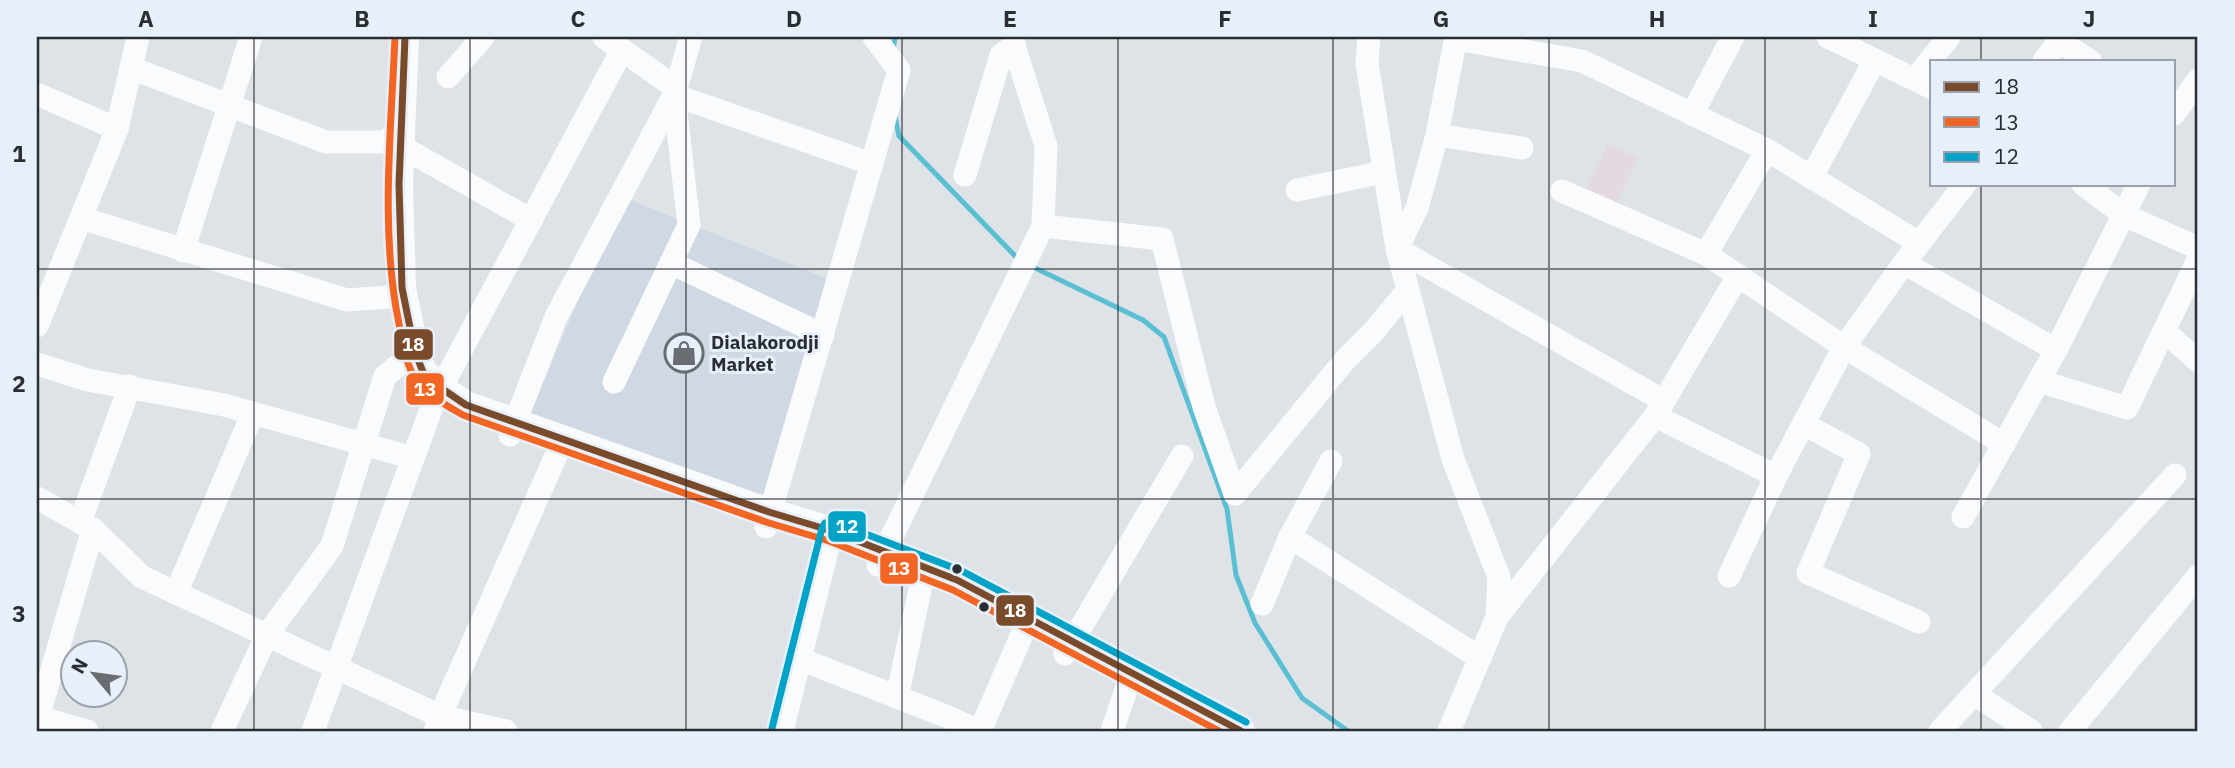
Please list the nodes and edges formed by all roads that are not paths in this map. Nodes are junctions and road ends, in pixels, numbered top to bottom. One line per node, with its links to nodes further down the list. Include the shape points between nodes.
1 (138, 37): 20 (street)
2 (251, 37): 26 (street)
3 (390, 37): 31 (main road)
4 (405, 37): 31 (main road)
5 (482, 37): 21 (street)
6 (691, 37): 24 (street)
7 (874, 37): 34 (street, via 899,70)
8 (1369, 37): 35 (street, via 1367,64)
9 (1733, 37): 28 (street)
10 (1949, 37): 17 (street)
11 (1456, 38): 28 (street, via 1582,61); 30 (street)
12 (1835, 38): 16 (street)
13 (2061, 39): 18 (street); 19 (street)
14 (1014, 41): 36 (street, via 1001,55); 46 (street, via 1046,146)
15 (613, 43): 24 (street); 45 (street)
16 (1875, 60): 23 (street); 37 (street)
17 (1936, 60)
18 (2045, 60)
19 (2089, 60)
20 (131, 68): 26 (street); 29 (street)
21 (448, 77)
22 (2198, 80): 27 (street)
23 (1924, 83)
24 (675, 91): 34 (street); 53 (street, via 690,225); 73 (street, via 556,317)
25 (37, 94): 29 (street)
26 (229, 105): 31 (street, via 326,142); 50 (street)
27 (2176, 111)
28 (1692, 114): 33 (street)
29 (117, 129): 44 (street)
30 (1437, 135): 32 (street); 49 (street, via 1417,208)
31 (391, 142): 45 (street); 57 (main road, via 384,184); 63 (main road)
32 (1522, 148)
33 (1767, 150): 37 (street); 51 (street)
34 (872, 164): 60 (street)
35 (1384, 172): 41 (street); 49 (street)
36 (965, 175)
37 (1811, 178): 47 (street)
38 (1963, 186): 47 (street)
39 (2086, 186): 43 (street)
40 (2138, 186): 43 (street)
41 (1297, 190)
42 (1562, 191): 51 (street)
43 (2124, 215): 48 (street); 62 (street)
44 (81, 218): 50 (street); 58 (street)
45 (531, 220): 69 (street)
46 (1043, 226): 56 (street, via 1162,239 1204,407 1235,494); 88 (street)
47 (1919, 243): 54 (street)
48 (2198, 248)
49 (1397, 249): 56 (street); 70 (street)
50 (183, 251): 57 (street, via 347,300)
51 (1706, 254): 55 (street)
52 (2198, 260): 59 (street)
53 (671, 263): 60 (street); 67 (street)
54 (1903, 263): 61 (street); 62 (street)
55 (1738, 276): 61 (street); 70 (street)
56 (1407, 291): 94 (street, via 1453,459 1499,577)
57 (388, 297): 63 (main road)
58 (37, 326)
59 (2164, 331): 64 (street); 66 (street, via 2127,408)
60 (823, 335): 84 (street)
61 (1844, 347): 72 (street); 75 (street)
62 (2056, 350): 66 (street)
63 (409, 357): 69 (main road); 74 (street, via 386,376)
64 (2198, 362)
65 (37, 364): 68 (street, via 88,380)
66 (2039, 381): 75 (street)
67 (614, 382)
68 (130, 386): 71 (street); 85 (street)
69 (437, 395): 73 (main road); 78 (street)
70 (1659, 408): 81 (street); 94 (street)
71 (253, 413): 74 (street); 92 (street)
72 (1804, 424): 81 (street); 95 (street, via 1858,454 1808,573)
73 (512, 429): 76 (main road)
74 (364, 443): 78 (street); 97 (street, via 332,546)
75 (2004, 444): 83 (street)
76 (560, 446): 84 (main road); 106 (street)
77 (1182, 456): 98 (street)
78 (413, 458): 101 (street)
79 (1331, 461): 86 (street)
80 (2175, 475): 103 (street)
81 (1776, 476): 90 (street)
82 (37, 498): 85 (street)
83 (1963, 517)
84 (768, 519): 87 (main road)
85 (86, 526): 92 (street, via 142,577); 105 (street)
86 (1290, 537): 93 (street); 99 (street)
87 (830, 538): 88 (main road); 100 (street)
88 (881, 558): 89 (main road)
89 (923, 575): 96 (main road); 98 (main road, via 957,580); 104 (street)
90 (1729, 576)
91 (2198, 576): 120 (street)
92 (176, 593): 97 (street)
93 (1262, 604)
94 (1497, 617): 99 (street)
95 (1919, 622)
96 (1023, 632): 98 (main road); 113 (street)
97 (267, 635): 101 (street); 109 (street)
98 (1069, 648): 102 (main road); 116 (main road)
99 (1480, 658): 117 (street)
100 (800, 659): 104 (street); 112 (street)
101 (337, 667): 106 (street); 110 (street)
102 (1127, 687): 114 (street); 115 (main road)
103 (1974, 694): 118 (street); 119 (street)
104 (897, 697): 107 (street)
105 (38, 719): 108 (street)
106 (438, 723): 111 (street)
107 (944, 724): 113 (street)
108 (87, 731)
109 (222, 731)
110 (313, 731)
111 (506, 731)
112 (782, 731)
113 (979, 731)
114 (1112, 731)
115 (1210, 731)
116 (1241, 731)
117 (1449, 731)
118 (1940, 731)
119 (2031, 731)
120 (2070, 731)

